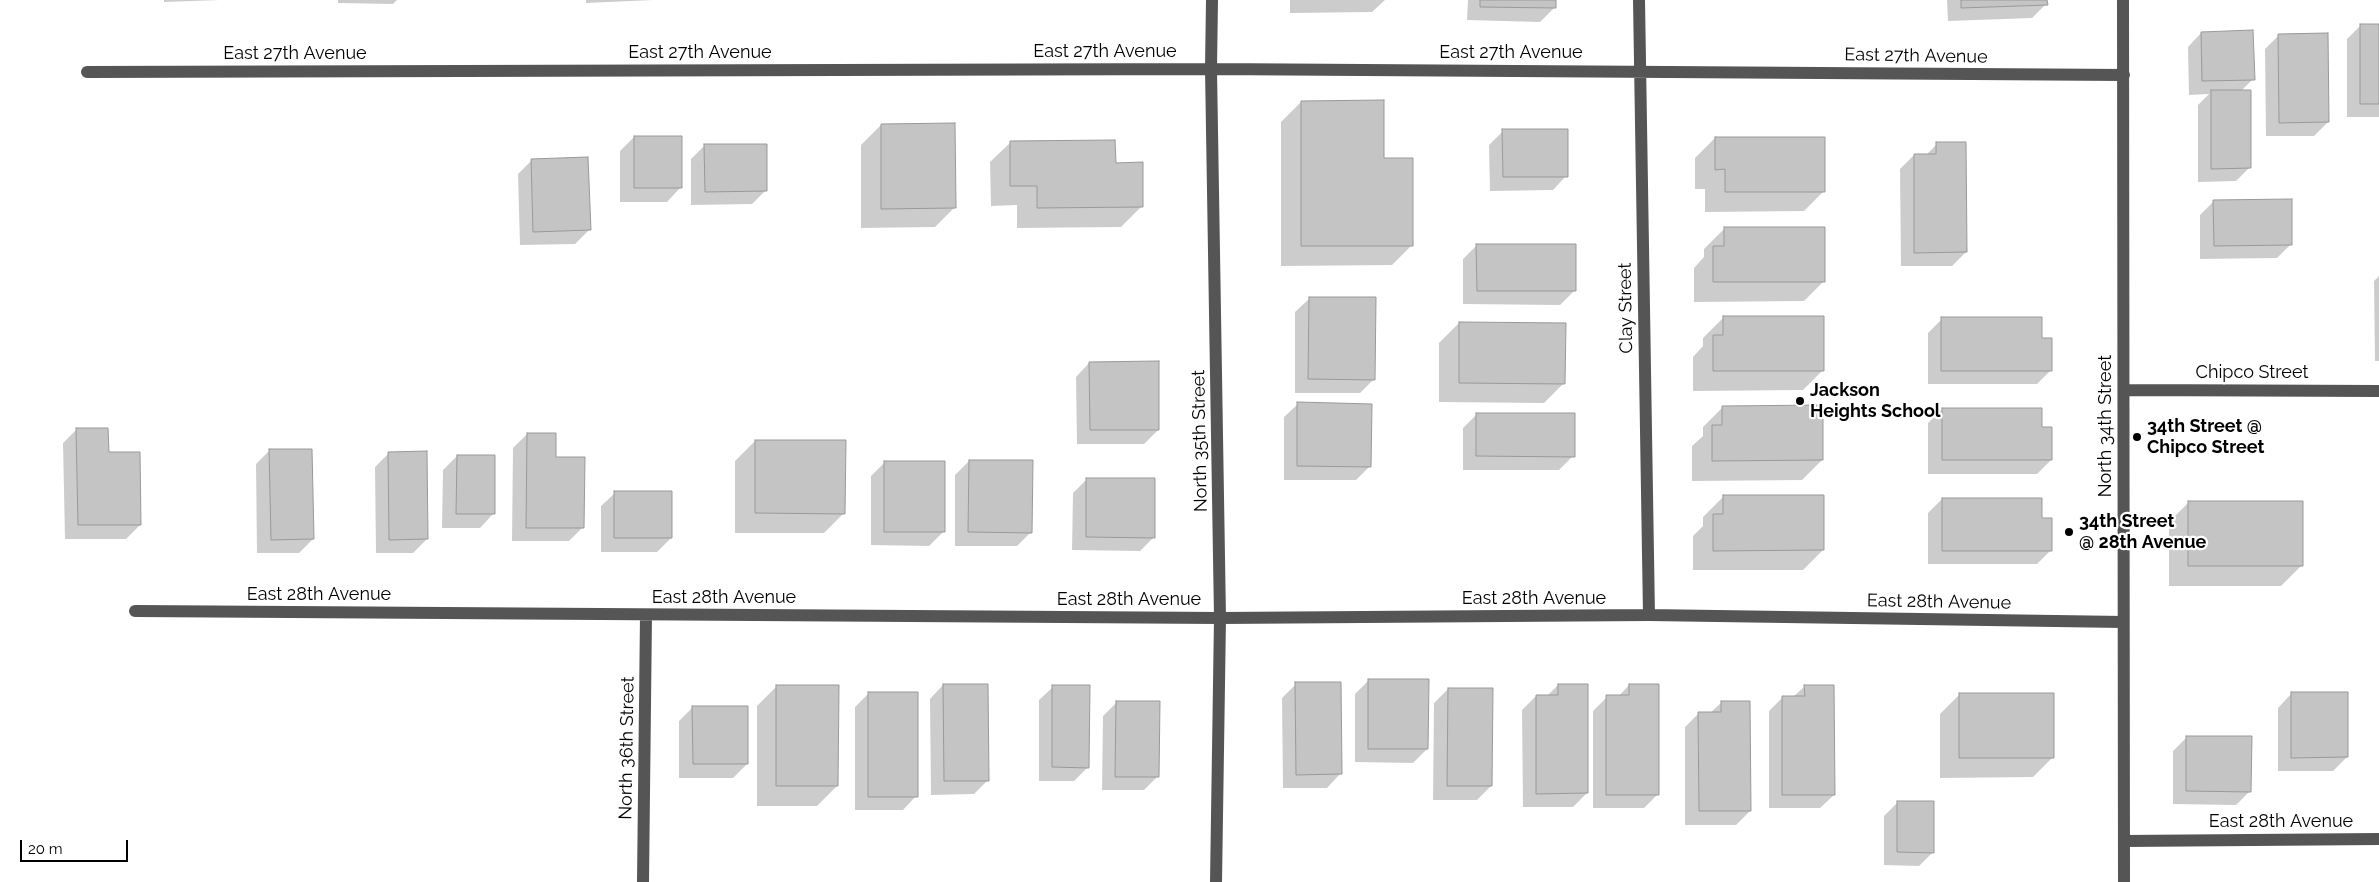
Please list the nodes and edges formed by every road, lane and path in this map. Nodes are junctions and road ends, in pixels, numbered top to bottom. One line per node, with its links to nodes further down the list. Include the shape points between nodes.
1 (1212, 0): 4 (street, North 35th Street)
2 (1639, 0): 5 (street, Clay Street)
3 (2123, 0): 7 (street, North 34th Street)
4 (1211, 70): 5 (street, East 27th Avenue); 6 (street, East 27th Avenue); 13 (street, North 35th Street)
5 (1639, 71): 7 (street, East 27th Avenue); 12 (street, Clay Street)
6 (87, 72)
7 (2124, 75): 8 (street, North 34th Street)
8 (2124, 390): 9 (street, Chipco Street); 14 (street, North 34th Street)
9 (2379, 391)
10 (135, 611): 11 (street, East 28th Avenue)
11 (646, 615): 13 (street, East 28th Avenue); 17 (street, North 36th Street)
12 (1649, 615): 13 (street, East 28th Avenue); 14 (street, East 28th Avenue)
13 (1220, 618): 18 (street, North 35th Street)
14 (2123, 622): 16 (street, North 34th Street)
15 (2379, 839): 16 (street, East 28th Avenue)
16 (2124, 841): 19 (street, North 34th Street)
17 (643, 882)
18 (1216, 882)
19 (2124, 882)

